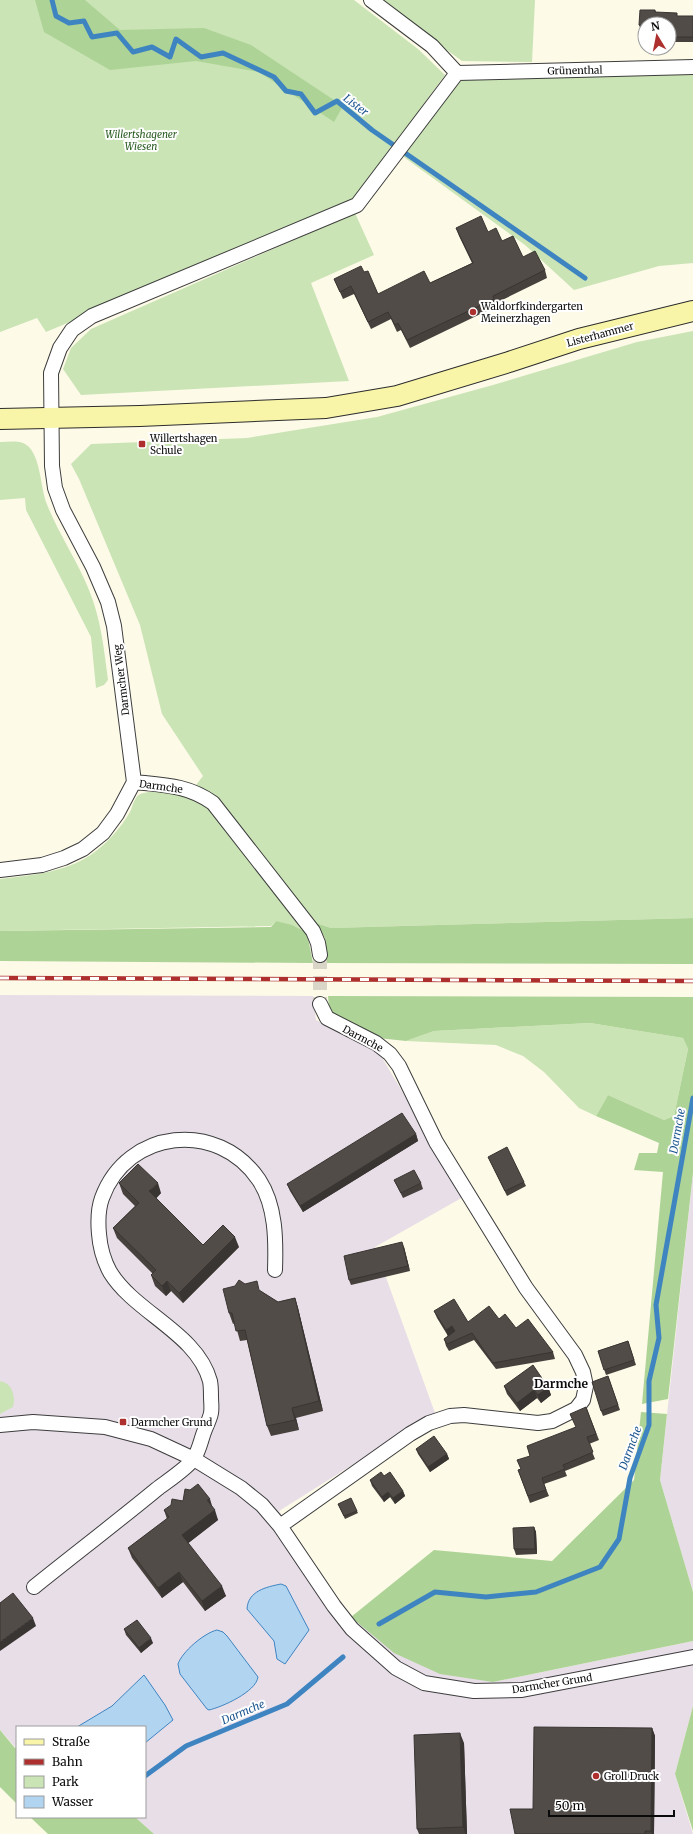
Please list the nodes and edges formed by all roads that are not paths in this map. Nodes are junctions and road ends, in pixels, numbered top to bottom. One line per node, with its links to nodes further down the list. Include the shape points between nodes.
1 (370, 0): 3 (street, via 432,46)
2 (693, 67): 3 (street, Grünenthal)
3 (457, 73): 5 (street, Darmcher Weg, via 357,205 92,316 72,330 60,348 51,373)
4 (693, 311): 5 (main road, Listerhammer, via 579,339 397,396 326,408)
5 (51, 418): 6 (main road, Listerhammer); 7 (street, Darmcher Weg, via 55,488 63,510 108,602 114,626)
6 (0, 419)
7 (134, 782): 8 (street, via 103,833 83,849 42,865); 9 (street, Darmche, via 178,787 199,793 213,802 313,931)
8 (0, 870)
9 (320, 955)
10 (320, 1004): 14 (street, Darmche, via 327,1018 376,1043 390,1054 399,1066 436,1142 526,1288 575,1355 586,1386 583,1400 576,1409 552,1421 538,1423 450,1416 429,1423)
11 (275, 1270): 13 (street, via 276,1239 270,1205 259,1181 242,1161 219,1147 179,1139 152,1145 125,1161 106,1186 98,1224 100,1248 110,1272 126,1291 197,1354 210,1381 212,1412)
12 (0, 1424): 13 (street, Darmcher Grund, via 33,1422 105,1428 151,1439)
13 (194, 1459): 14 (street, Darmcher Grund, via 241,1488 262,1505); 15 (street)
14 (280, 1526): 16 (street, Darmcher Grund, via 352,1629 396,1668 424,1683 474,1691 522,1690)
15 (34, 1587)
16 (693, 1657)

